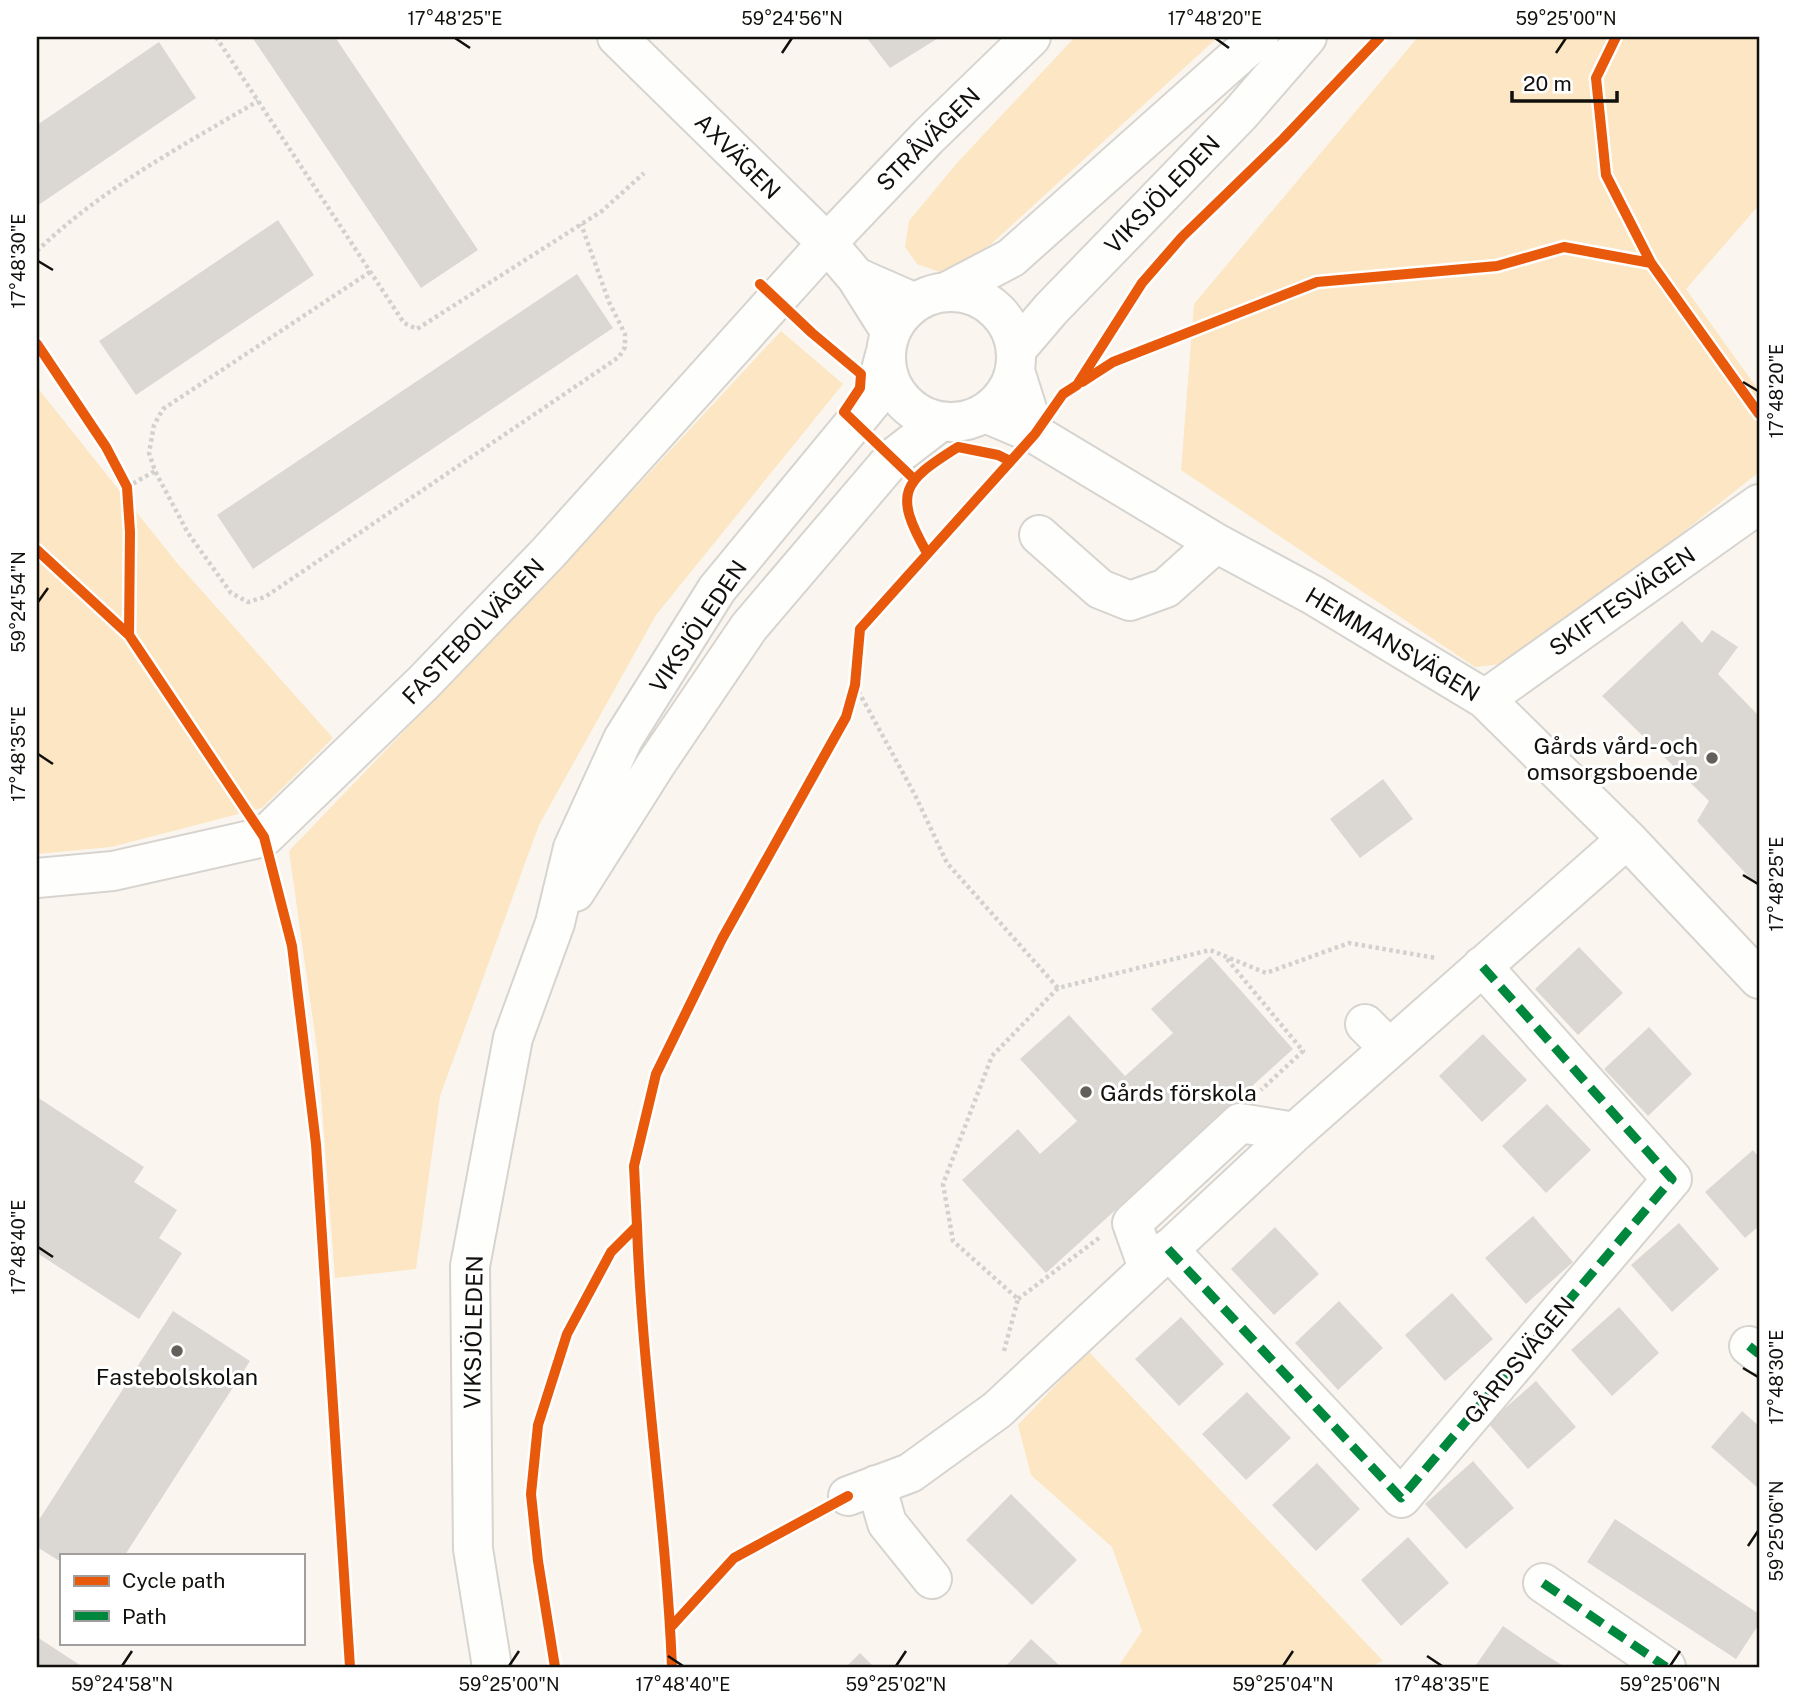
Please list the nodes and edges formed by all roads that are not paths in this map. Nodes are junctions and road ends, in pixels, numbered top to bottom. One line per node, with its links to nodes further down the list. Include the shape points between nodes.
1 (617, 37): 5 (street, AXVÄGEN)
2 (1031, 37): 5 (street, STRÅVÄGEN)
3 (1259, 37): 6 (street, VIKSJÖLEDEN, via 1011,258)
4 (1307, 37): 8 (street, VIKSJÖLEDEN, via 1240,114 1051,309)
5 (827, 243): 7 (street, AXVÄGEN); 17 (street, FASTEBOLVÄGEN, via 548,554 264,837 113,871)
6 (950, 290): 7 (street, via 929,294); 8 (street, via 989,303 1009,325)
7 (896, 329): 10 (street, via 892,387 906,406); 18 (street, VIKSJÖLEDEN, via 873,400 717,589 623,739 573,848)
8 (1015, 361): 9 (street, via 1009,388); 11 (street)
9 (985, 413): 10 (street); 11 (street, HEMMANSVÄGEN)
10 (940, 422): 18 (street, VIKSJÖLEDEN, via 893,458 749,626)
11 (1035, 434): 14 (street, HEMMANSVÄGEN)
12 (1759, 504): 15 (street, SKIFTESVÄGEN)
13 (1039, 535): 14 (street, via 1100,589 1130,601 1166,588)
14 (1216, 543): 15 (street, HEMMANSVÄGEN, via 1314,595)
15 (1485, 699): 16 (street, HEMMANSVÄGEN)
16 (1627, 839): 19 (street); 20 (street, HEMMANSVÄGEN)
17 (37, 878)
18 (555, 923): 25 (street, VIKSJÖLEDEN, via 513,1038 470,1266 474,1549)
19 (1482, 966): 21 (street, via 1377,1036); 22 (street, GÅRDSVÄGEN, via 1672,1179 1401,1498)
20 (1759, 979)
21 (1295, 1132): 22 (street); 22 (street, via 1240,1123 1132,1223)
22 (1158, 1259): 23 (street, via 997,1410 910,1473 862,1491)
23 (932, 1579)
24 (1543, 1583): 26 (street)
25 (492, 1667)
26 (1666, 1667)

